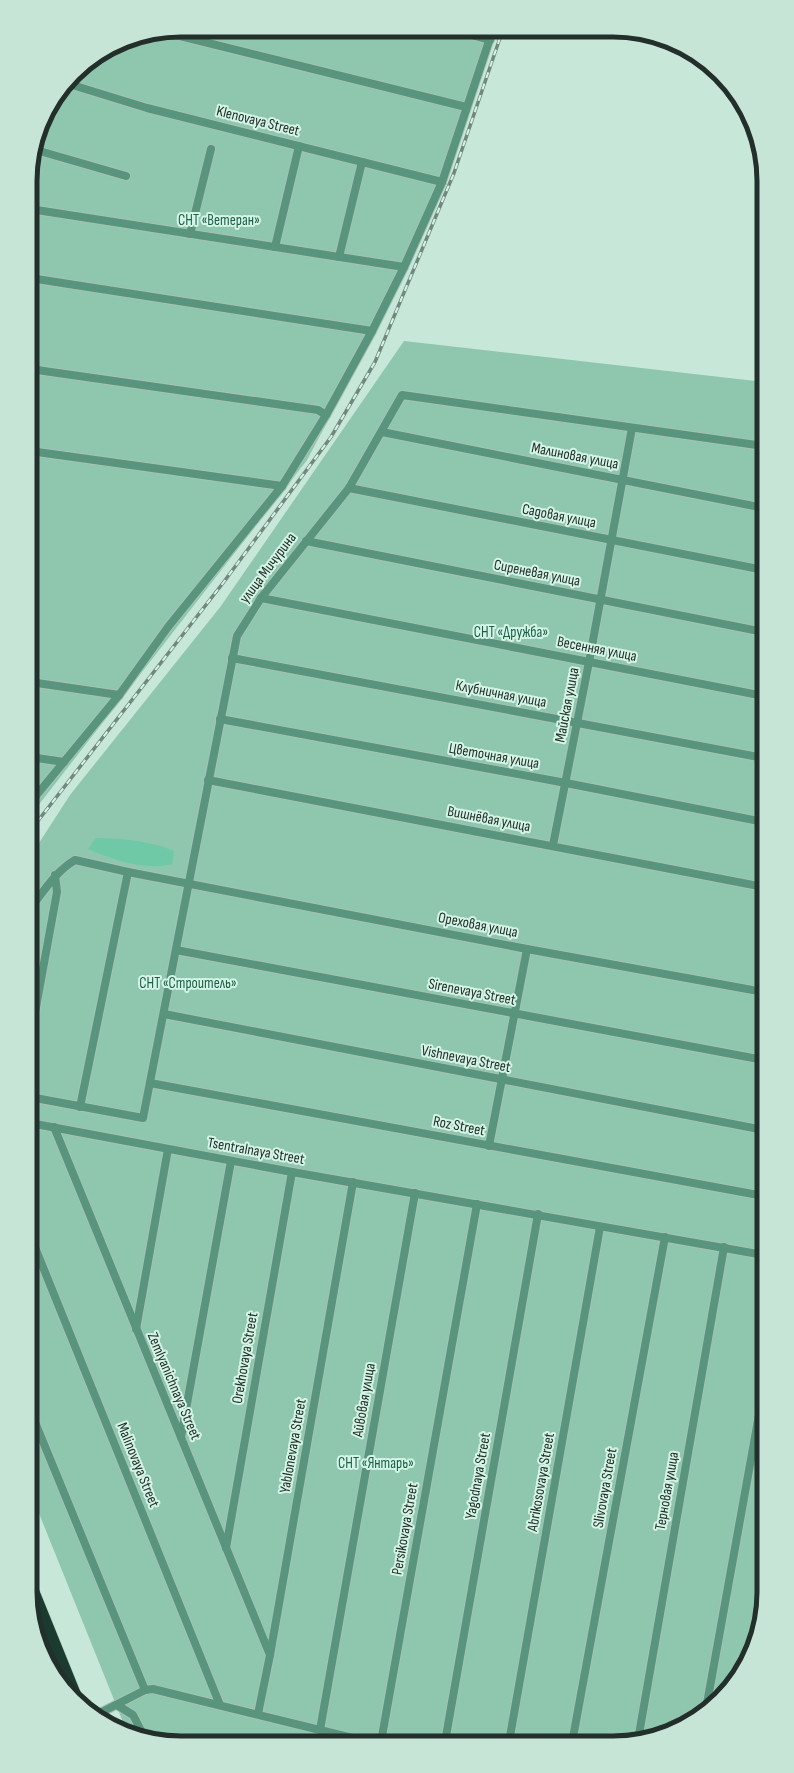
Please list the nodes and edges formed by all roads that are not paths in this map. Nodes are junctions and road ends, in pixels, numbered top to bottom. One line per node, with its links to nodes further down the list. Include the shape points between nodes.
1 (185, 37): 6 (street)
2 (479, 37): 4 (street)
3 (491, 37): 4 (street)
4 (490, 40): 6 (street)
5 (74, 85): 7 (street, Klenovaya Street, via 147,108)
6 (466, 107): 12 (street)
7 (300, 146): 10 (street, Klenovaya Street); 15 (street)
8 (211, 149): 14 (street)
9 (40, 151): 11 (street)
10 (362, 162): 12 (street, Klenovaya Street); 16 (street)
11 (126, 176)
12 (442, 182): 17 (street)
13 (37, 210): 14 (street)
14 (190, 234): 15 (street)
15 (275, 247): 16 (street)
16 (339, 257): 17 (street)
17 (404, 267): 19 (street)
18 (37, 279): 19 (street)
19 (372, 330): 21 (street)
20 (37, 370): 21 (street, via 318,410)
21 (326, 416): 27 (street)
22 (632, 428): 23 (street, улица Мичурина, via 402,395); 24 (street); 26 (street, Майская улица)
23 (382, 432): 26 (street, Малиновая улица); 28 (street, улица Мичурина)
24 (757, 445)
25 (37, 452): 27 (street)
26 (624, 480): 29 (street, Малиновая улица); 31 (street, Майская улица)
27 (282, 486): 39 (street, via 168,627)
28 (348, 488): 30 (street, улица Мичурина); 31 (street, Садовая улица)
29 (757, 507)
30 (306, 541): 33 (street, улица Мичурина); 34 (street, Сиреневая улица)
31 (612, 541): 32 (street, Садовая улица); 34 (street, Майская улица)
32 (757, 569)
33 (261, 598): 36 (street, улица Мичурина, via 237,636); 37 (street, Весенняя улица)
34 (600, 600): 35 (street, Сиреневая улица); 37 (street, Майская улица)
35 (757, 631)
36 (232, 658): 41 (street, улица Мичурина); 42 (street, Клубничная улица)
37 (589, 662): 40 (street, Весенняя улица); 42 (street, Майская улица)
38 (37, 683): 39 (street)
39 (118, 695): 45 (street)
40 (757, 695)
41 (220, 719): 46 (street, улица Мичурина); 47 (street, Цветочная улица)
42 (578, 723): 43 (street, Клубничная улица); 47 (street, Майская улица)
43 (757, 757)
44 (37, 758): 45 (street)
45 (64, 762): 48 (street)
46 (208, 780): 50 (street, Вишнёвая улица); 53 (street, улица Мичурина)
47 (566, 783): 49 (street, Цветочная улица); 50 (street, Майская улица)
48 (37, 794)
49 (757, 821)
50 (553, 845): 54 (street, Вишнёвая улица)
51 (128, 872): 52 (street, Ореховая улица, via 75,860); 53 (street, Ореховая улица); 66 (street)
52 (55, 875): 55 (street, Ореховая улица); 59 (street, via 57,892)
53 (188, 884): 56 (street, Ореховая улица); 57 (street, улица Мичурина)
54 (757, 886)
55 (37, 899)
56 (527, 949): 58 (street, Ореховая улица); 61 (street)
57 (176, 950): 60 (street, улица Мичурина); 61 (street, Sirenevaya Street)
58 (757, 991)
59 (37, 1002)
60 (164, 1014): 63 (street, Vishnevaya Street); 64 (street, улица Мичурина)
61 (515, 1015): 62 (street, Sirenevaya Street); 63 (street)
62 (757, 1059)
63 (501, 1081): 69 (street, Vishnevaya Street); 70 (street)
64 (150, 1083): 66 (street, улица Мичурина, via 143,1118); 70 (street, Roz Street)
65 (37, 1099): 66 (street)
66 (80, 1107)
67 (37, 1124): 68 (street, Tsentralnaya Street)
68 (54, 1127): 71 (street, Tsentralnaya Street); 84 (street, Zemlyanichnaya Street)
69 (757, 1129)
70 (489, 1146): 76 (street, Roz Street)
71 (168, 1149): 72 (street, Tsentralnaya Street); 84 (street)
72 (231, 1161): 73 (street, Tsentralnaya Street); 87 (street)
73 (292, 1172): 74 (street, Tsentralnaya Street); 88 (street, Orekhovaya Street)
74 (353, 1182): 75 (street, Tsentralnaya Street); 90 (street, Yablonevaya Street)
75 (416, 1193): 77 (street, Tsentralnaya Street); 99 (street, Айвовая улица)
76 (757, 1195)
77 (477, 1204): 78 (street, Tsentralnaya Street); 102 (street, Persikovaya Street)
78 (538, 1214): 79 (street, Tsentralnaya Street); 103 (street, Yagodnaya Street)
79 (600, 1227): 80 (street, Tsentralnaya Street); 104 (street, Abrikosovaya Street)
80 (665, 1238): 81 (street, Tsentralnaya Street); 105 (street, Slivovaya Street)
81 (724, 1247): 83 (street, Tsentralnaya Street); 100 (street, Терновая улица)
82 (37, 1252): 95 (street, Malinovaya Street)
83 (757, 1254)
84 (136, 1330): 87 (street, Zemlyanichnaya Street)
85 (37, 1426): 92 (street)
86 (757, 1426): 93 (street)
87 (181, 1437): 88 (street, Zemlyanichnaya Street)
88 (226, 1549): 90 (street, Zemlyanichnaya Street)
89 (37, 1599): 91 (highway)
90 (270, 1655): 97 (street, Yablonevaya Street)
91 (72, 1686)
92 (149, 1689): 94 (street); 95 (street)
93 (708, 1700)
94 (116, 1705): 96 (street); 98 (street, via 133,1715)
95 (220, 1705): 97 (street)
96 (101, 1712)
97 (258, 1714): 99 (street)
98 (141, 1730)
99 (320, 1730): 101 (street)
100 (639, 1733)
101 (342, 1736)
102 (382, 1736)
103 (446, 1736)
104 (510, 1736)
105 (573, 1736)

